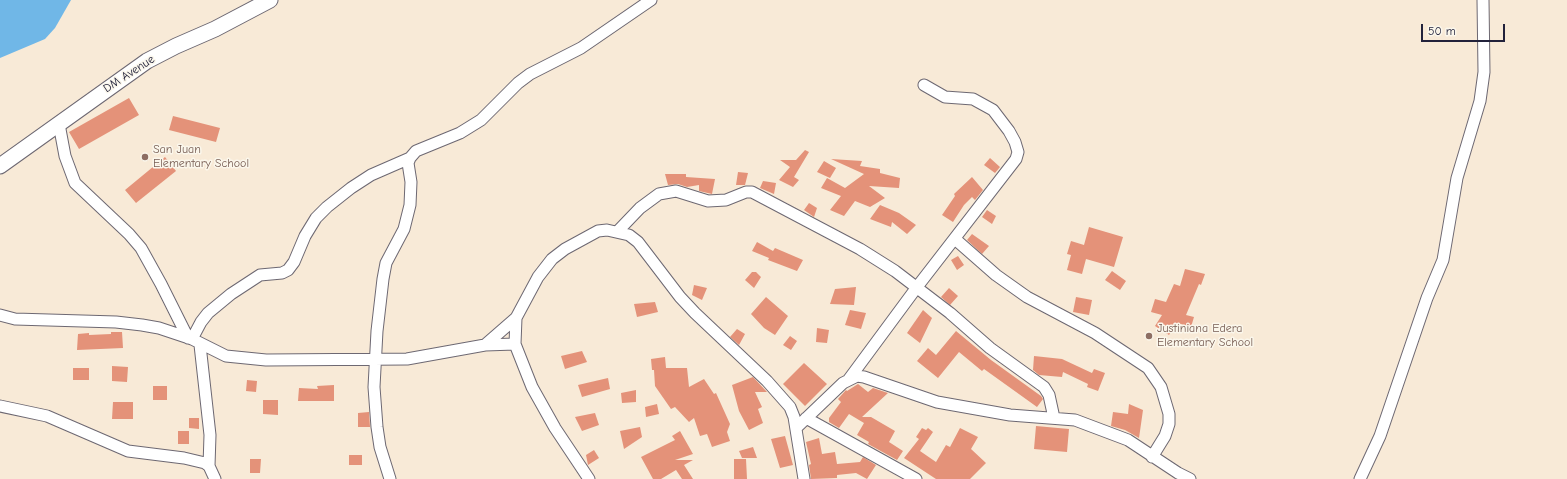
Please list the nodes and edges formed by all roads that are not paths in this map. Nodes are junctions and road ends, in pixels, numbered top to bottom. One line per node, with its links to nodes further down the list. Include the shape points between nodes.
1 (270, 0): 5 (main road, DM Avenue, via 147,61)
2 (651, 0): 6 (street, via 582,48 530,74 481,120 460,133 416,151)
3 (1483, 0): 30 (street, via 1484,72 1480,101 1457,178 1443,260 1427,298 1385,423)
4 (924, 85): 9 (street, via 945,97 973,99 988,105 1009,131 1018,152 1010,170)
5 (59, 124): 7 (main road, DM Avenue); 13 (street, via 67,162 75,183 141,248)
6 (410, 158): 13 (street, via 371,175 327,207 316,218 288,270 260,275 231,294 208,313 201,322); 16 (street, via 410,205 404,229 390,255 383,278)
7 (0, 166)
8 (617, 232): 10 (street, via 640,208 659,194 676,191 708,201 726,200 752,192 860,249); 12 (street, via 598,231 577,241 552,260 531,288); 21 (street, via 629,235 638,242 690,308 777,391 790,407)
9 (955, 239): 10 (street); 22 (street, via 996,275 1027,297 1095,333 1148,368 1160,386 1169,414 1166,436)
10 (917, 287): 17 (street); 20 (street, via 990,348 1044,386 1050,395)
11 (1, 318): 13 (street, via 116,322 159,328)
12 (516, 318): 14 (street); 15 (street)
13 (194, 340): 16 (street, via 226,356 244,359); 23 (street, via 210,435)
14 (516, 344): 15 (street); 26 (street, via 524,370 535,392)
15 (485, 346): 16 (street, via 407,359)
16 (376, 360): 25 (street, via 374,388 377,427)
17 (850, 379): 19 (street, via 832,392); 20 (street, via 857,376 873,379 938,402 1010,415)
18 (0, 406): 23 (street, via 47,416 128,451 184,458)
19 (806, 418): 21 (street); 28 (street)
20 (1054, 418): 22 (street, via 1075,420 1109,432 1128,440)
21 (796, 428): 27 (street)
22 (1152, 457): 29 (street)
23 (209, 466): 24 (street)
24 (215, 479)
25 (390, 479)
26 (589, 479)
27 (804, 479)
28 (916, 479)
29 (1190, 479)
30 (1360, 479)

